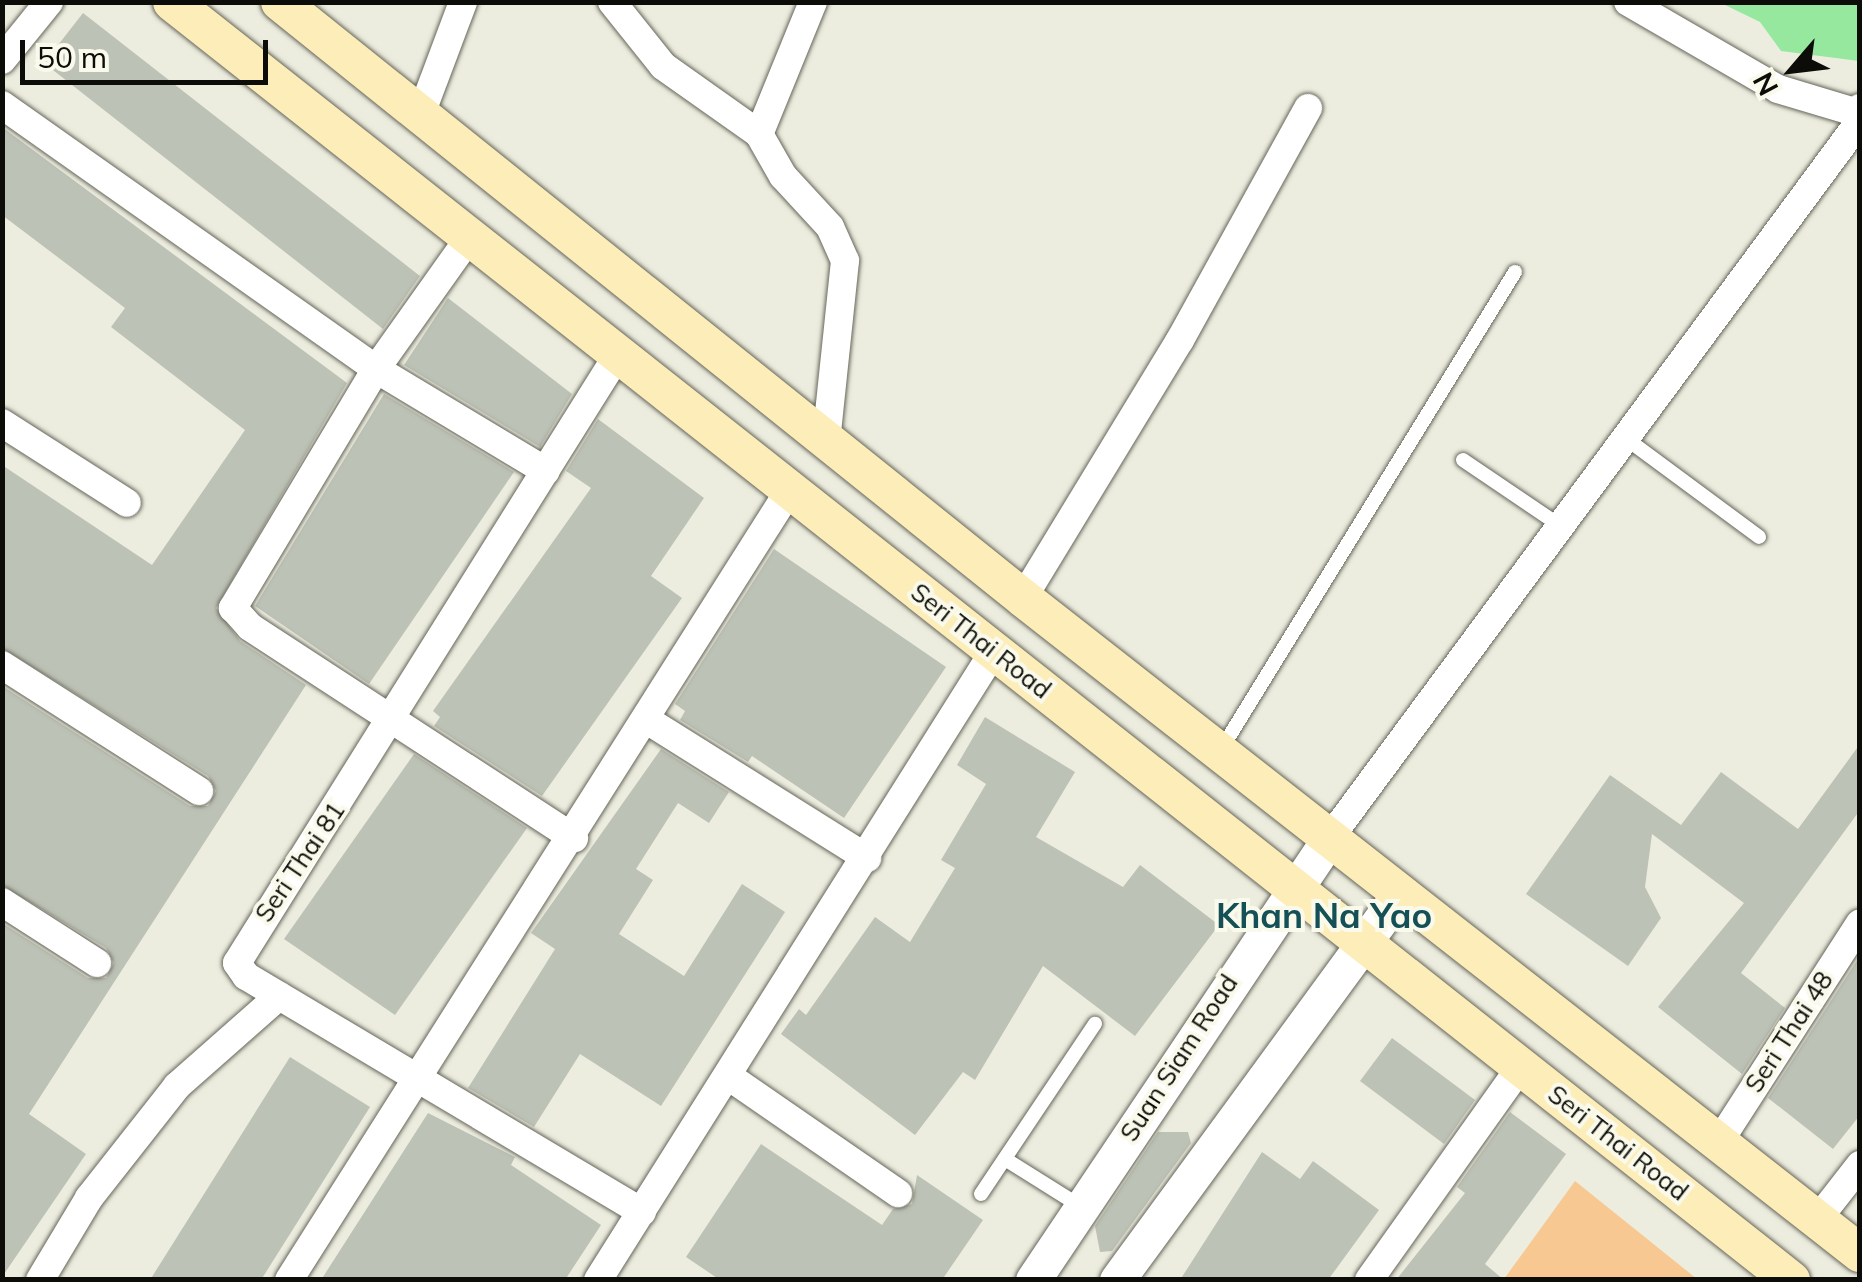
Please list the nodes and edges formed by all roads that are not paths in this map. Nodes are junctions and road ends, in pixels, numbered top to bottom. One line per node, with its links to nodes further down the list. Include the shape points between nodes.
1 (49, 2): 8 (street)
2 (172, 2): 14 (main road, Seri Thai Road)
3 (280, 2): 12 (main road)
4 (464, 2): 12 (street)
5 (612, 2): 13 (street, via 663,66)
6 (814, 2): 13 (street)
7 (1628, 2): 11 (street, via 1778,89)
8 (2, 60)
9 (2, 106): 17 (street)
10 (1308, 108): 27 (street, via 1180,340)
11 (1859, 111): 19 (street)
12 (422, 114): 20 (main road)
13 (759, 134): 20 (street, via 783,176 830,227 845,261)
14 (469, 238): 16 (main road, Seri Thai Road); 17 (street)
15 (1515, 272): 32 (lane)
16 (617, 356): 22 (street, Seri Thai 81); 23 (main road, Seri Thai Road)
17 (376, 369): 22 (street); 31 (street, via 232,598 250,627)
18 (2, 423): 24 (street)
19 (1624, 438): 25 (street); 26 (lane)
20 (826, 441): 27 (main road)
21 (1463, 460): 25 (lane)
22 (546, 471): 31 (street, Seri Thai 81)
23 (789, 490): 28 (main road, Seri Thai Road); 30 (street)
24 (127, 503)
25 (1559, 525): 35 (street)
26 (1759, 536)
27 (1022, 598): 32 (main road)
28 (994, 651): 36 (street); 37 (main road, Seri Thai Road)
29 (2, 665): 33 (street)
30 (647, 720): 34 (street); 36 (street)
31 (391, 721): 34 (street); 43 (street, Seri Thai 81, via 238,956 246,976)
32 (1219, 753): 35 (main road)
33 (199, 791)
34 (574, 838): 47 (street)
35 (1330, 839): 37 (street, Suan Siam Road); 38 (main road)
36 (867, 858): 46 (street)
37 (1292, 886): 41 (main road, Seri Thai Road); 53 (street, Suan Siam Road)
38 (1398, 896): 41 (street); 48 (main road)
39 (2, 902): 42 (street)
40 (1860, 923): 48 (street, Seri Thai 48)
41 (1363, 942): 45 (main road, Seri Thai Road); 61 (street)
42 (97, 963)
43 (279, 996): 47 (street, Seri Thai 81); 57 (street, via 177,1086 89,1198)
44 (1095, 1024): 49 (lane)
45 (1520, 1066): 62 (street); 63 (main road, Seri Thai Road)
46 (731, 1078): 51 (street); 54 (street)
47 (422, 1079): 54 (street, Seri Thai 81); 58 (street)
48 (1720, 1142): 55 (main road)
49 (1005, 1159): 52 (lane); 53 (lane)
50 (1860, 1165): 55 (street)
51 (898, 1193)
52 (982, 1194)
53 (1081, 1206): 60 (street, Suan Siam Road)
54 (642, 1212): 59 (street)
55 (1817, 1220): 56 (main road)
56 (1860, 1253)
57 (40, 1280)
58 (289, 1280)
59 (598, 1280)
60 (1033, 1280)
61 (1117, 1280)
62 (1369, 1280)
63 (1791, 1280)

